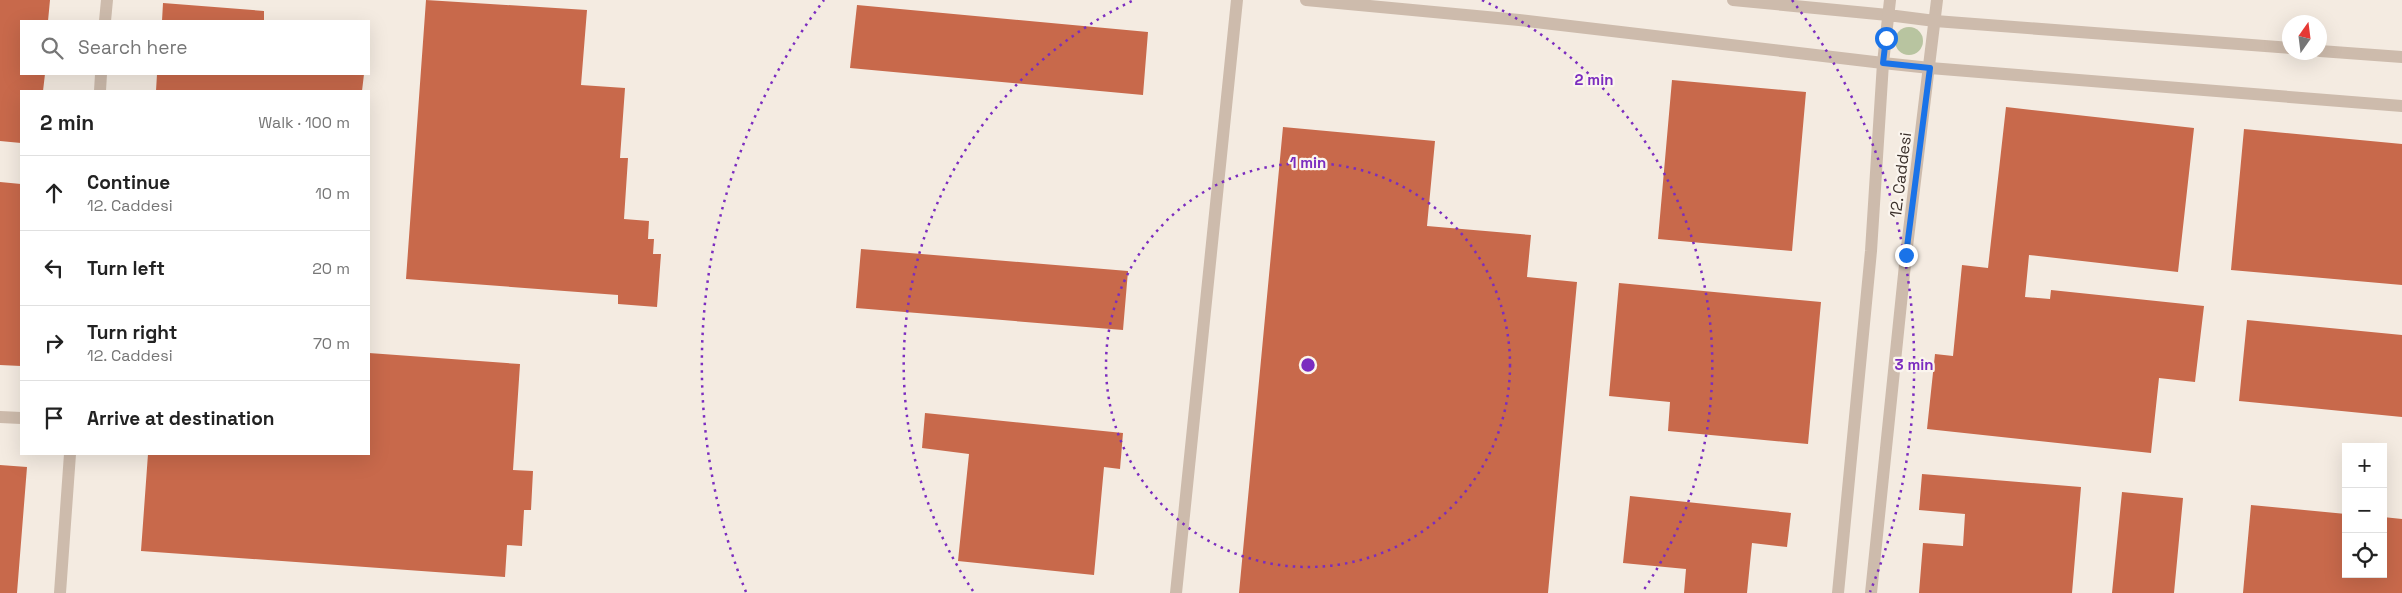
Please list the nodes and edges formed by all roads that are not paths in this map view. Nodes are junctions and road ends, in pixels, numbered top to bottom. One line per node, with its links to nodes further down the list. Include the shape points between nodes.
1 (107, 0): 8 (street)
2 (1237, 0): 22 (street)
3 (1306, 0): 13 (street, via 1519,20)
4 (1733, 0): 7 (street)
5 (1890, 0): 7 (street, 12. Caddesi)
6 (1937, 0): 9 (street, 12. Caddesi)
7 (1888, 15): 9 (street); 13 (street, 12. Caddesi)
8 (105, 20)
9 (1935, 21): 10 (street); 14 (street, 12. Caddesi)
10 (2282, 47)
11 (2327, 52): 12 (street)
12 (2402, 57)
13 (1883, 63): 14 (street); 23 (street, 12. Caddesi, via 1871,251)
14 (1930, 68): 17 (street); 24 (street, 12. Caddesi, via 1906,255)
15 (101, 75): 16 (street)
16 (100, 90)
17 (2402, 106)
18 (0, 417): 19 (street)
19 (20, 418)
20 (70, 455): 21 (street)
21 (60, 593)
22 (1176, 593)
23 (1838, 593)
24 (1871, 593)

